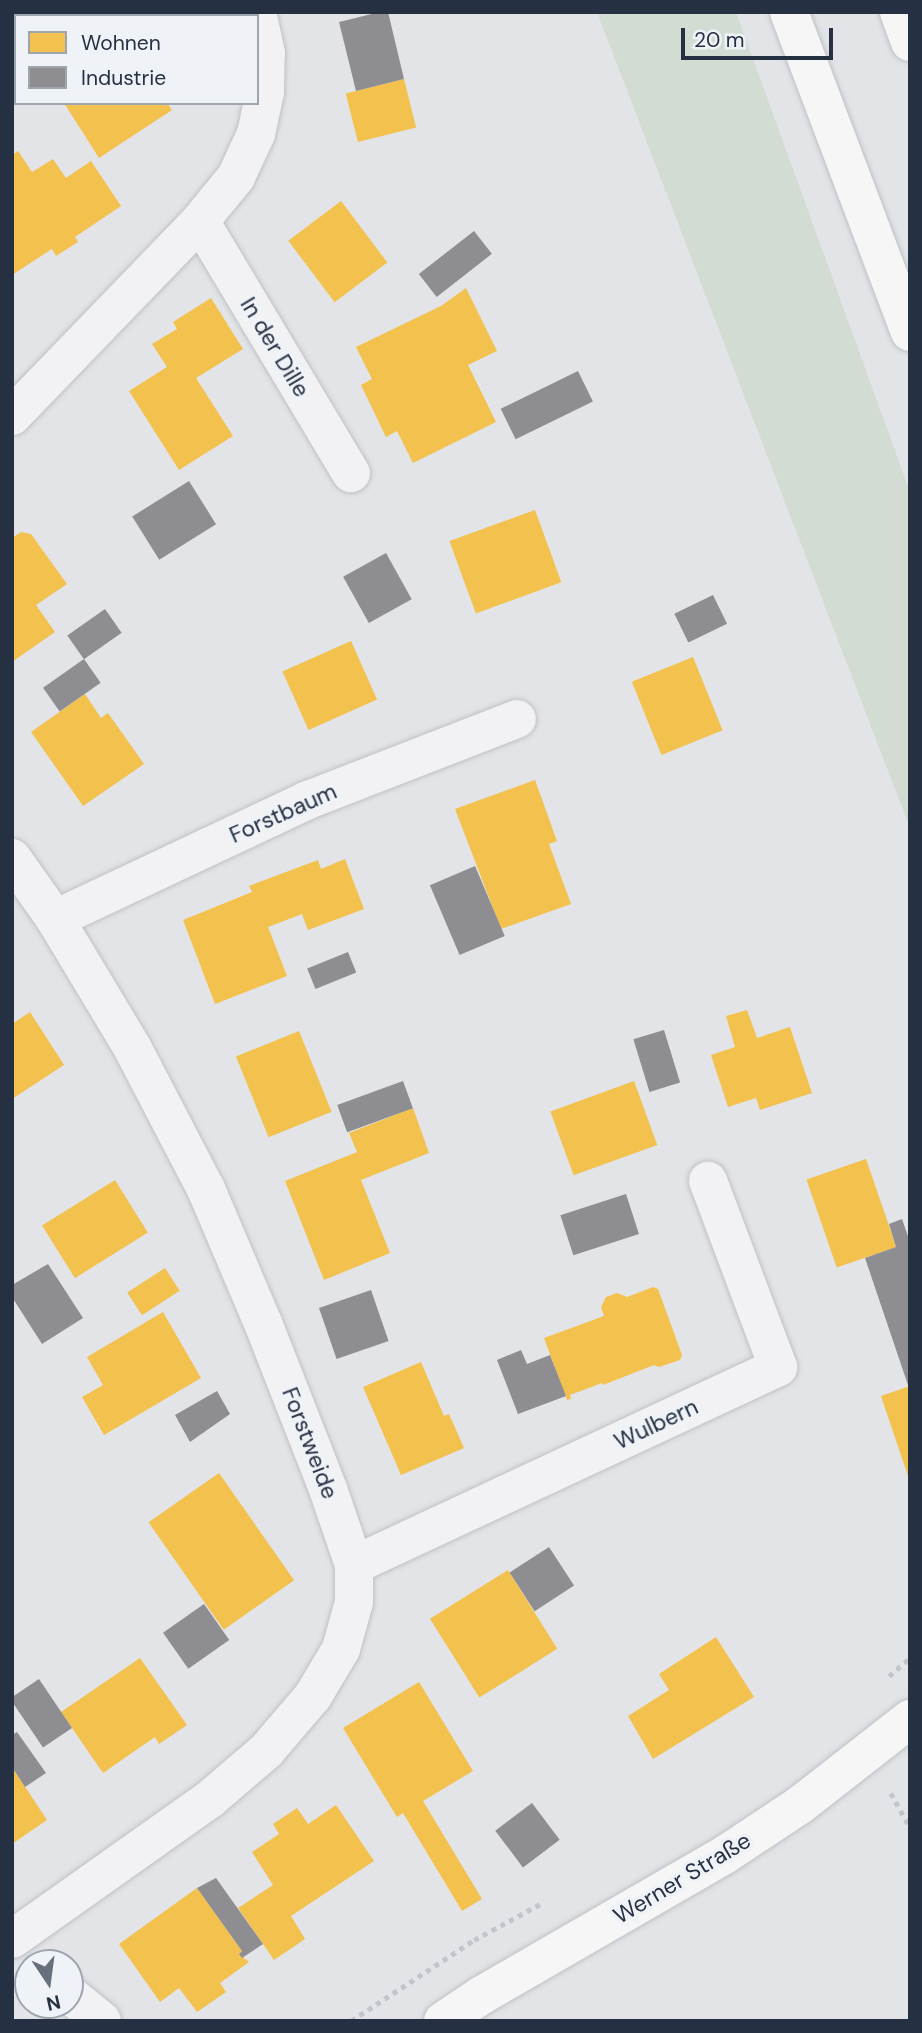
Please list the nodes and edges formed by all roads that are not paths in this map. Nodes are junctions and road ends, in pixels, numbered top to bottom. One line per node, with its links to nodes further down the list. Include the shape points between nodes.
1 (789, 12): 6 (main road)
2 (899, 12): 4 (main road)
3 (259, 21): 5 (street, via 266,53 265,92 256,134 236,177)
4 (910, 41)
5 (200, 221): 7 (street); 8 (street, In der Dille)
6 (910, 332)
7 (12, 416)
8 (351, 473)
9 (517, 719): 11 (street, Forstbaum, via 308,800)
10 (12, 858): 11 (street, Forstweide)
11 (55, 919): 13 (street, Forstweide, via 133,1049 206,1189 263,1323)
12 (708, 1181): 13 (street, Wulbern, via 778,1367)
13 (354, 1565): 15 (street, Forstweide, via 354,1602 341,1650 313,1696 266,1751 210,1799)
14 (910, 1719): 18 (main road, Werner Straße, via 800,1805 726,1853)
15 (12, 1939)
16 (84, 2006): 17 (street)
17 (102, 2021)
18 (443, 2021)

